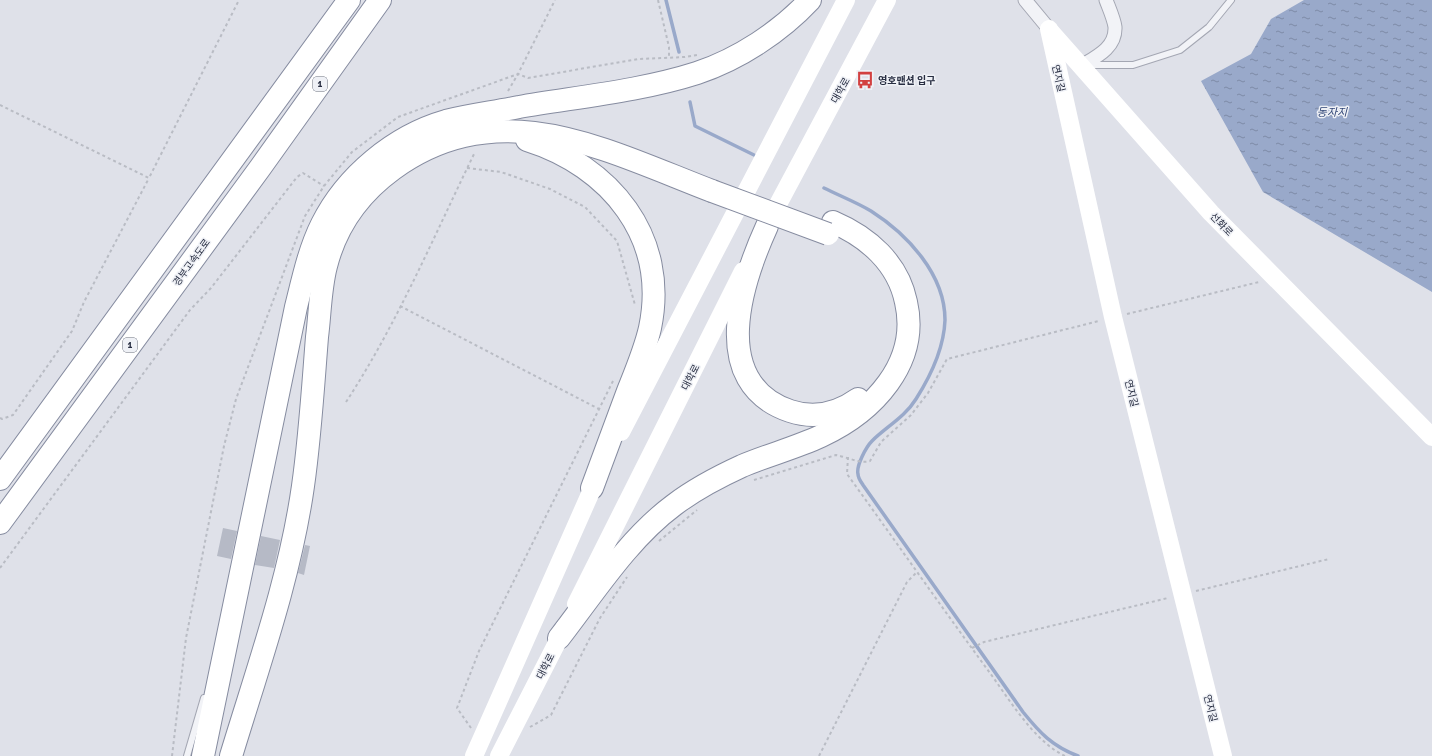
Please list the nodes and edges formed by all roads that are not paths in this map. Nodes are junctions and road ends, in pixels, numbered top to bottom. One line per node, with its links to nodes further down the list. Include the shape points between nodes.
1 (349, 0): 15 (highway)
2 (380, 0): 17 (highway, 경부고속도로 / 1)
3 (810, 0): 11 (highway, via 766,38 736,56 698,73)
4 (846, 0): 16 (main road)
5 (887, 0): 12 (main road, 대학로)
6 (1024, 0): 9 (street, 선화로)
7 (1106, 0): 10 (street, via 1115,28 1111,42 1102,54)
8 (1231, 0): 10 (lane, via 1209,27 1180,50 1133,65)
9 (1049, 29): 10 (main road, 선화로); 27 (main road, 연지길, via 1113,317)
10 (1081, 66): 14 (main road, 선화로, via 1211,213)
11 (486, 122): 13 (highway, bridge, via 591,145 715,185); 16 (highway, via 512,136 559,153 588,170 605,183 620,201 636,225 643,242 652,284 650,328); 18 (highway, via 439,124 410,136 385,151 350,184 322,224 306,266 296,307); 25 (highway, via 461,136 439,142 389,172 359,201 333,243 322,289 310,429 299,510 277,602)
12 (767, 226): 13 (highway, via 742,292 738,321 739,350 745,370 759,391 778,406 804,414 826,414 841,410 866,392 888,362 898,329 894,301 880,272); 19 (main road, 대학로)
13 (830, 228): 19 (highway, via 855,233 885,259 900,283 908,309 908,336 904,354 893,377 870,404 845,423 808,441 721,475 673,506 632,545)
14 (1432, 437)
15 (0, 479)
16 (592, 488): 22 (main road)
17 (0, 523)
18 (240, 576): 20 (lane); 24 (highway)
19 (559, 638): 26 (main road, 대학로)
20 (216, 658)
21 (207, 688): 23 (lane)
22 (477, 748)
23 (187, 756)
24 (203, 756)
25 (231, 756)
26 (499, 756)
27 (1223, 756)

